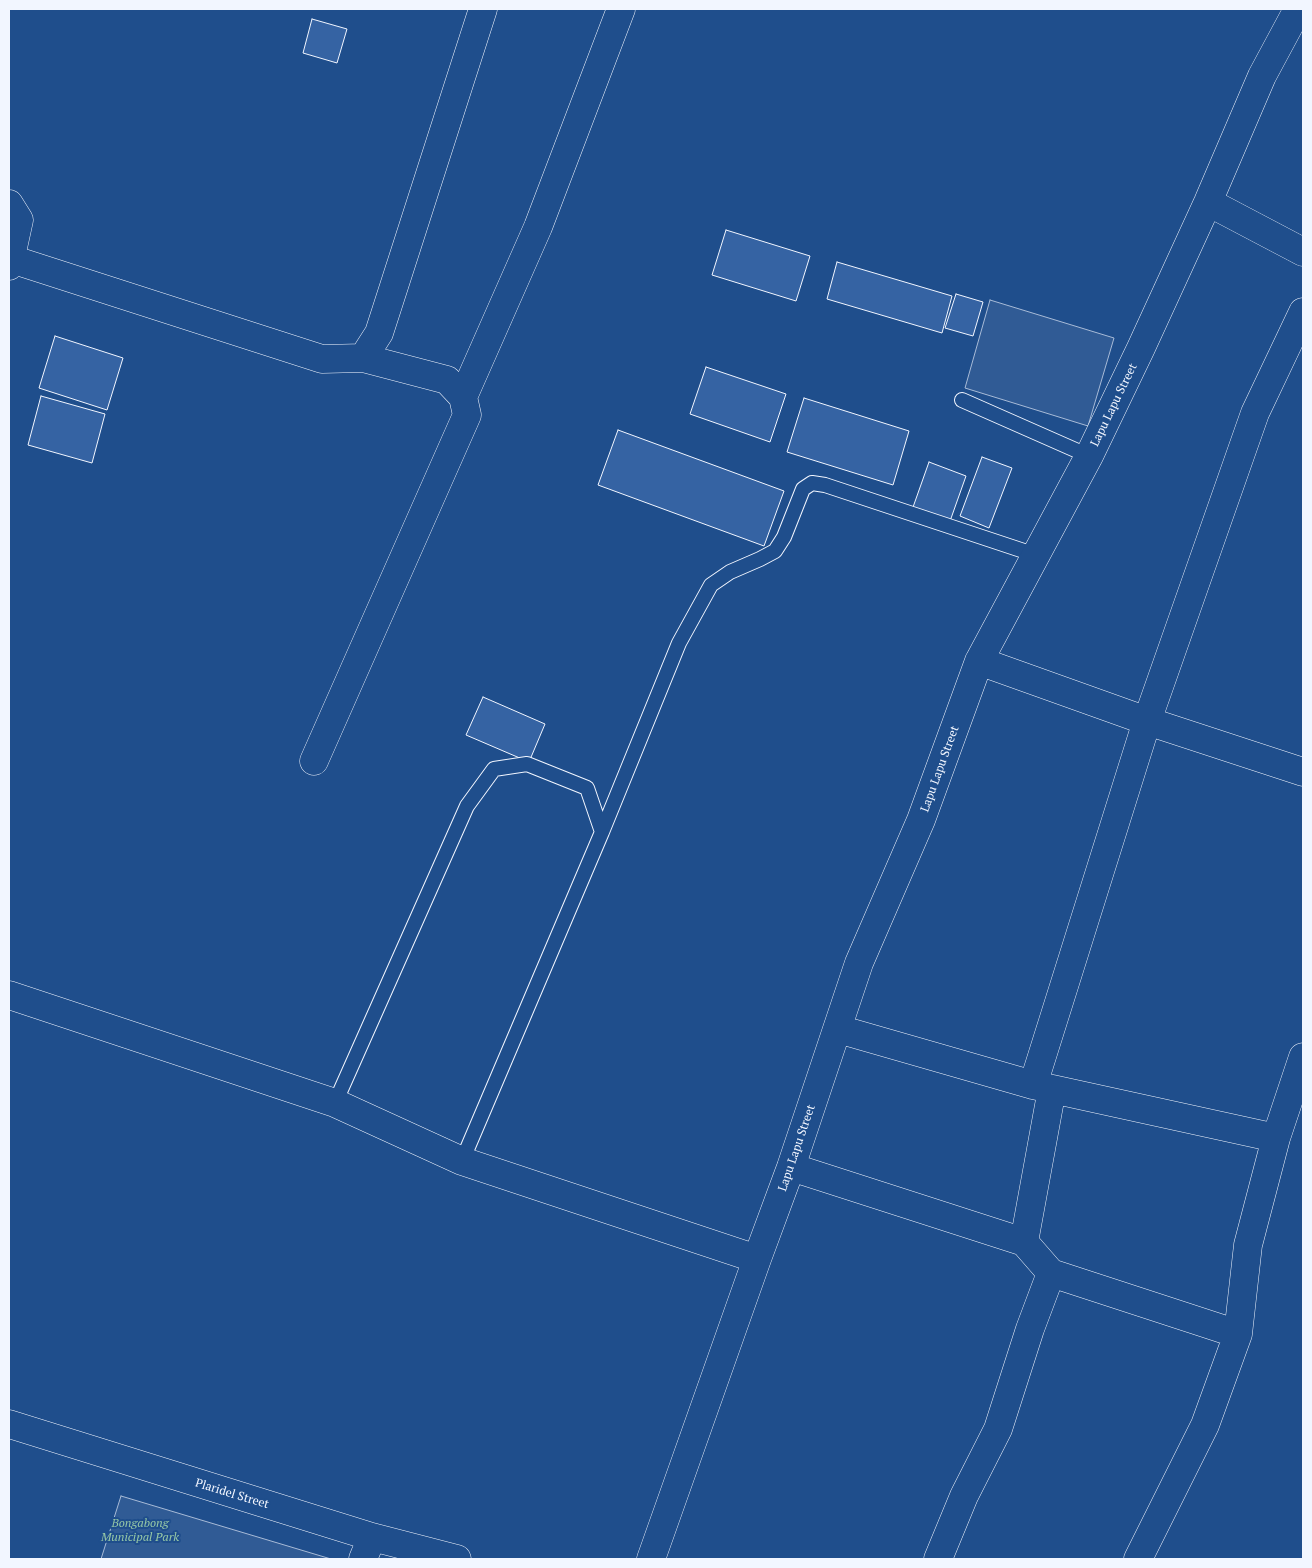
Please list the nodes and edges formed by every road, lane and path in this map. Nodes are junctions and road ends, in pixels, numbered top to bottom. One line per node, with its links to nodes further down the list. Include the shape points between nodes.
1 (483, 9): 9 (street, via 379,333)
2 (621, 9): 10 (street, via 538,227)
3 (1298, 9): 4 (street, Lapu Lapu Street, via 1262,76)
4 (1208, 202): 6 (street); 12 (street, Lapu Lapu Street)
5 (14, 212): 7 (street)
6 (1303, 252)
7 (10, 262): 9 (street, via 322,359)
8 (1303, 312): 15 (street, via 1255,413)
9 (363, 358): 10 (street, via 447,380)
10 (463, 397): 16 (street, via 467,415)
11 (962, 400): 12 (lane)
12 (1089, 456): 13 (street, Lapu Lapu Street)
13 (1036, 555): 14 (street, Lapu Lapu Street); 18 (lane, via 812,483 803,489 775,551 730,572 712,585 679,643)
14 (979, 661): 15 (street); 20 (street, Lapu Lapu Street, via 921,820 859,963)
15 (1148, 721): 17 (street); 22 (street)
16 (314, 761)
17 (1303, 772)
18 (602, 832): 23 (lane, via 587,788 527,764 494,770 467,806); 25 (lane)
19 (9, 995): 23 (street)
20 (838, 1029): 22 (street); 26 (street, Lapu Lapu Street)
21 (1303, 1057): 24 (street)
22 (1043, 1087): 24 (street); 27 (street)
23 (334, 1103): 25 (street)
24 (1276, 1138): 30 (street, via 1248,1246)
25 (462, 1161): 28 (street)
26 (791, 1167): 27 (street); 28 (street, Lapu Lapu Street)
27 (1024, 1242): 29 (street)
28 (757, 1259): 34 (street, Lapu Lapu Street)
29 (1051, 1273): 30 (street); 35 (street, via 998,1429 964,1496)
30 (1238, 1334): 36 (street, via 1205,1425)
31 (9, 1424): 32 (street, Plaridel Street)
32 (368, 1548): 33 (street, Plaridel Street)
33 (457, 1559)
34 (651, 1559)
35 (938, 1559)
36 (1138, 1559)

